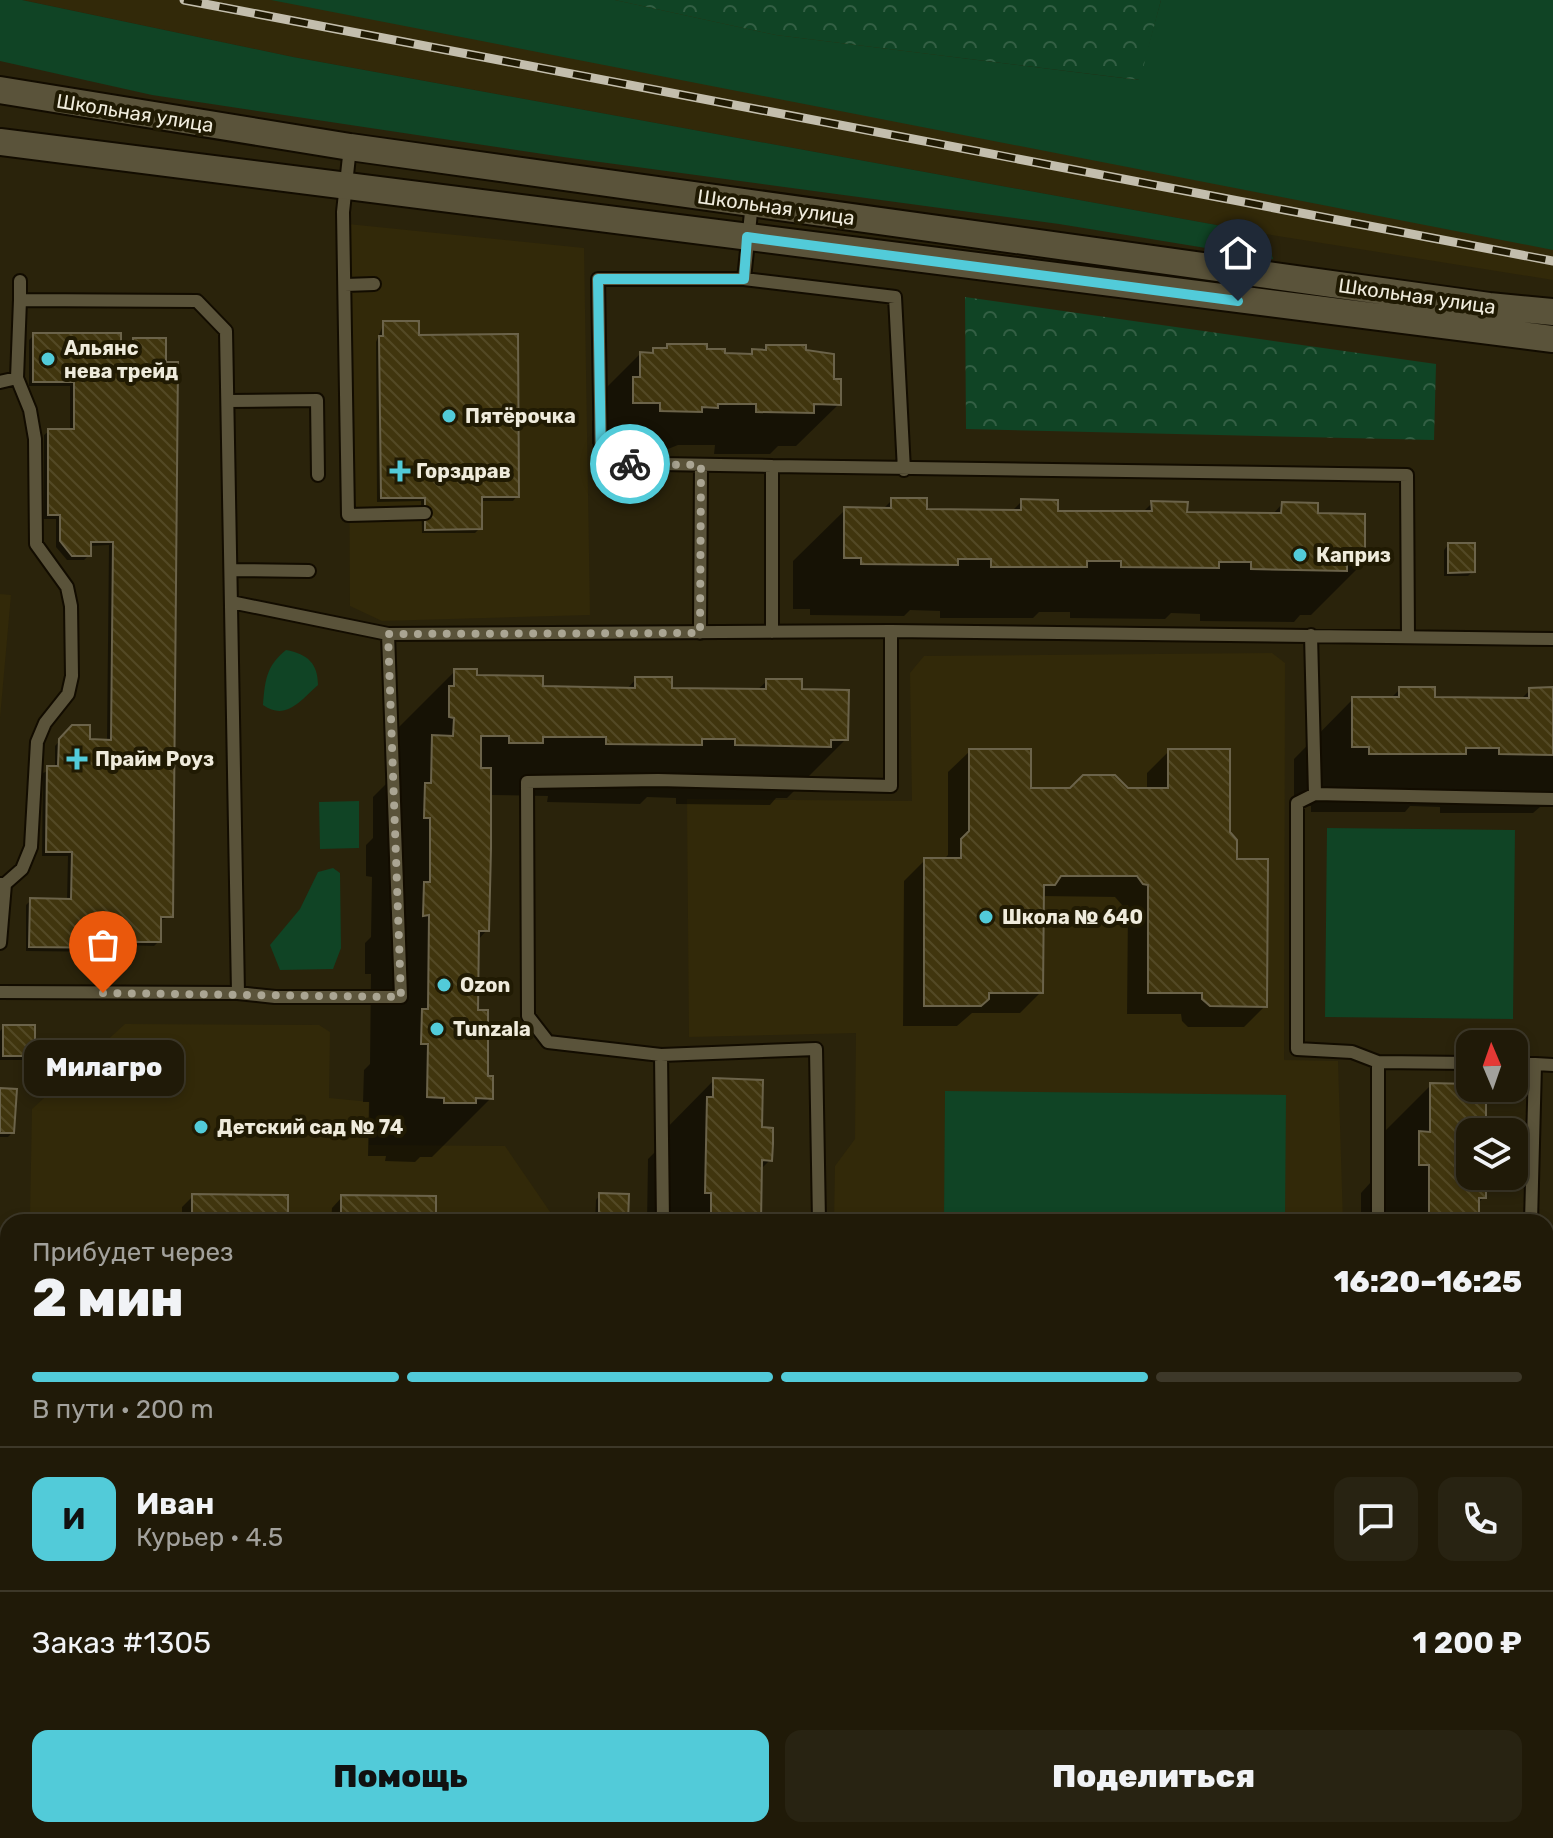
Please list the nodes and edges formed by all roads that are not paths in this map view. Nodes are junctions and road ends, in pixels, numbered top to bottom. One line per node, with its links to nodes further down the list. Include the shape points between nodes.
1 (0, 90): 3 (street, Школьная улица)
2 (0, 142): 4 (street, Школьная улица)
3 (350, 147): 4 (lane); 5 (street, Школьная улица)
4 (345, 184): 6 (street, Школьная улица); 10 (lane)
5 (752, 203): 6 (lane); 12 (street, Школьная улица)
6 (747, 237): 7 (lane); 13 (street, Школьная улица)
7 (744, 279): 17 (lane, via 598,279 601,463); 19 (lane, via 895,297)
8 (20, 281): 11 (lane)
9 (374, 284): 10 (lane)
10 (345, 285): 21 (lane, via 348,515)
11 (20, 300): 14 (lane); 16 (lane, via 197,301 226,331)
12 (1553, 312)
13 (1553, 339)
14 (17, 378): 15 (lane); 34 (lane, via 35,439 36,544 67,587 71,606 72,676 68,694 37,742 31,847 22,869)
15 (0, 382)
16 (229, 401): 20 (lane, via 317,400); 22 (lane)
17 (701, 465): 18 (lane); 27 (lane)
18 (772, 466): 19 (lane); 26 (lane)
19 (904, 470): 30 (lane, via 1407,475)
20 (318, 475)
21 (425, 513)
22 (232, 570): 23 (lane); 24 (lane)
23 (309, 571)
24 (231, 602): 28 (lane); 37 (lane)
25 (891, 631): 26 (lane); 29 (lane); 38 (lane, via 891,786 527,782 528,1016 548,1042)
26 (772, 632): 27 (lane)
27 (700, 633): 28 (lane)
28 (388, 634): 37 (lane, via 401,997)
29 (1311, 635): 30 (lane); 32 (lane)
30 (1408, 637): 31 (lane)
31 (1553, 639)
32 (1315, 794): 33 (lane); 39 (lane, via 1297,803 1297,1049 1352,1052)
33 (1553, 799)
34 (2, 884): 35 (lane)
35 (0, 943)
36 (0, 992): 37 (lane)
37 (238, 993)
38 (661, 1055): 44 (lane); 45 (lane, via 816,1049)
39 (1378, 1062): 40 (lane); 46 (lane)
40 (1456, 1063)
41 (1528, 1064): 42 (lane)
42 (1535, 1064): 43 (lane); 47 (lane)
43 (1553, 1065)
44 (663, 1214)
45 (819, 1214)
46 (1378, 1214)
47 (1531, 1214)

